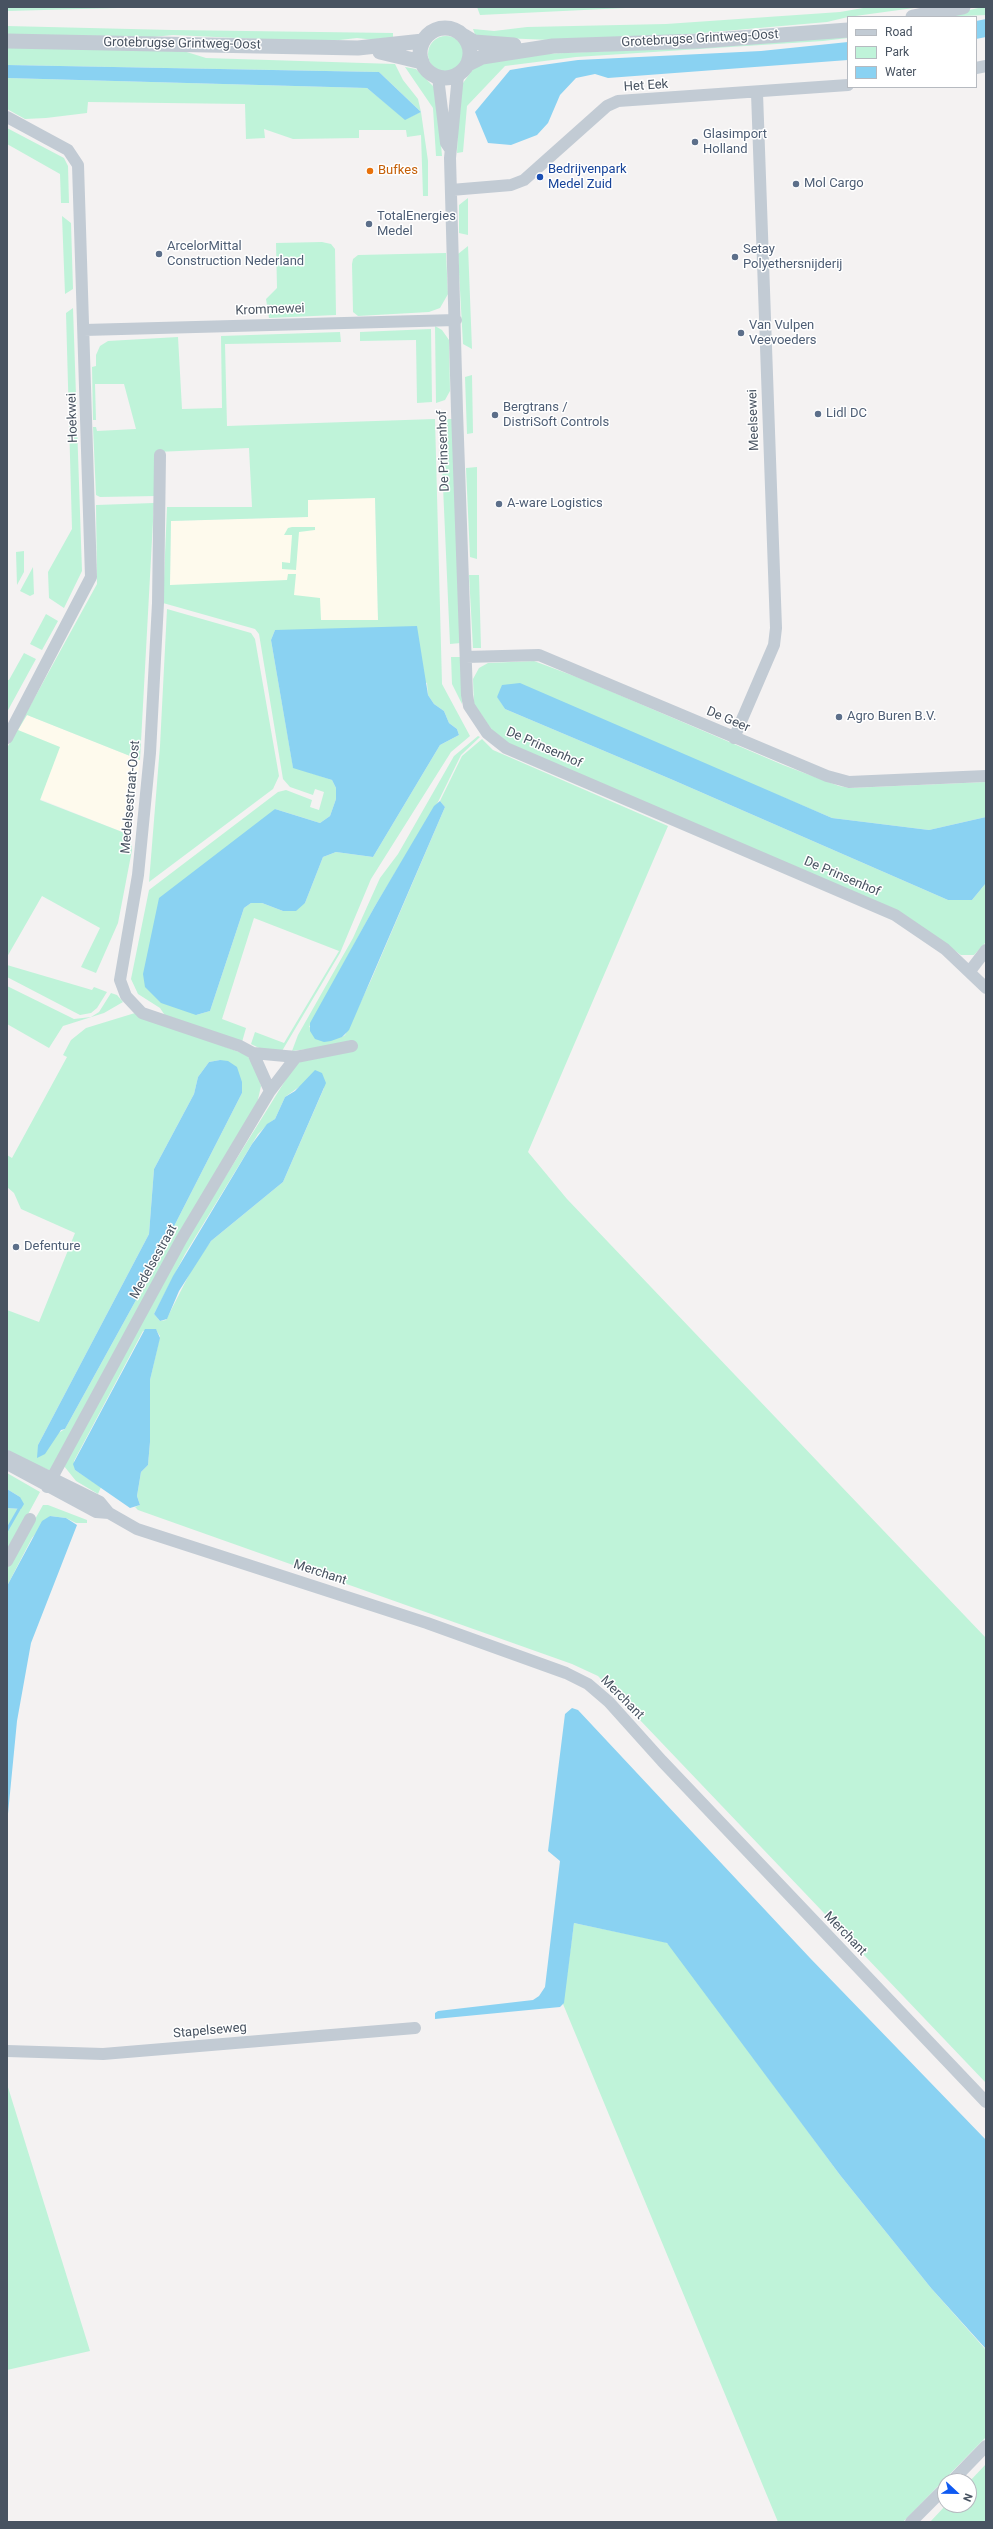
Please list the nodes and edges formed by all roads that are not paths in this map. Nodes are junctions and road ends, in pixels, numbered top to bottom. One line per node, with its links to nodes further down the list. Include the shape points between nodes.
1 (963, 7): 2 (street)
2 (918, 16)
3 (847, 30): 7 (street, Grotebrugse Grintweg-Oost, via 698,41)
4 (464, 36): 6 (street, via 450,28 442,28 434,30); 7 (street, Grotebrugse Grintweg-Oost, via 474,42); 10 (street, via 470,50)
5 (7, 41): 8 (street, Grotebrugse Grintweg-Oost)
6 (423, 41): 8 (street, Grotebrugse Grintweg-Oost); 9 (street, via 420,48)
7 (553, 46): 10 (street, Grotebrugse Grintweg-Oost, via 482,57)
8 (358, 48): 9 (street, Grotebrugse Grintweg-Oost)
9 (422, 62): 11 (street, via 425,68)
10 (463, 69): 11 (street); 15 (street, De Prinsenhof)
11 (438, 77): 15 (street, De Prinsenhof, via 446,143)
12 (847, 85): 13 (street, Het Eek)
13 (757, 93): 16 (street, Het Eek, via 618,101 607,106 524,180 511,184); 22 (street, Meelsewei, via 776,628 774,645)
14 (7, 117): 18 (street, Hoekwei, via 68,150 78,165)
15 (450, 150): 16 (street, De Prinsenhof)
16 (451, 190): 17 (street, De Prinsenhof)
17 (456, 320): 18 (street, Krommewei); 20 (street, De Prinsenhof)
18 (84, 330): 21 (street, Hoekwei, via 91,577)
19 (160, 455): 28 (street, Medelsestraat-Oost, via 159,567 150,753 138,875 120,980 126,996 142,1013 240,1046)
20 (466, 657): 22 (street, De Geer, via 539,655); 25 (street, De Prinsenhof, via 468,701 487,733 495,741 895,915 945,949)
21 (7, 738)
22 (734, 738): 23 (street, De Geer, via 827,776 849,782)
23 (986, 776)
24 (986, 950): 25 (street)
25 (970, 971): 26 (street, De Prinsenhof)
26 (986, 988)
27 (352, 1046): 29 (street, Medelsestraat-Oost)
28 (253, 1053): 29 (street, Medelsestraat-Oost); 30 (street)
29 (296, 1057): 30 (street, Medelsestraat)
30 (270, 1091): 33 (street, Medelsestraat, via 163,1272)
31 (7, 1456): 33 (street)
32 (7, 1464): 33 (street)
33 (50, 1482): 38 (street, Merchant, via 96,1512 109,1513 137,1529 427,1623 566,1673 588,1684 609,1702 667,1767)
34 (30, 1519): 35 (street)
35 (7, 1561)
36 (415, 2028): 37 (street, Stapelseweg, via 104,2054)
37 (7, 2051)
38 (986, 2102)
39 (986, 2446): 40 (street)
40 (960, 2473)
41 (937, 2496): 42 (street)
42 (911, 2522)

